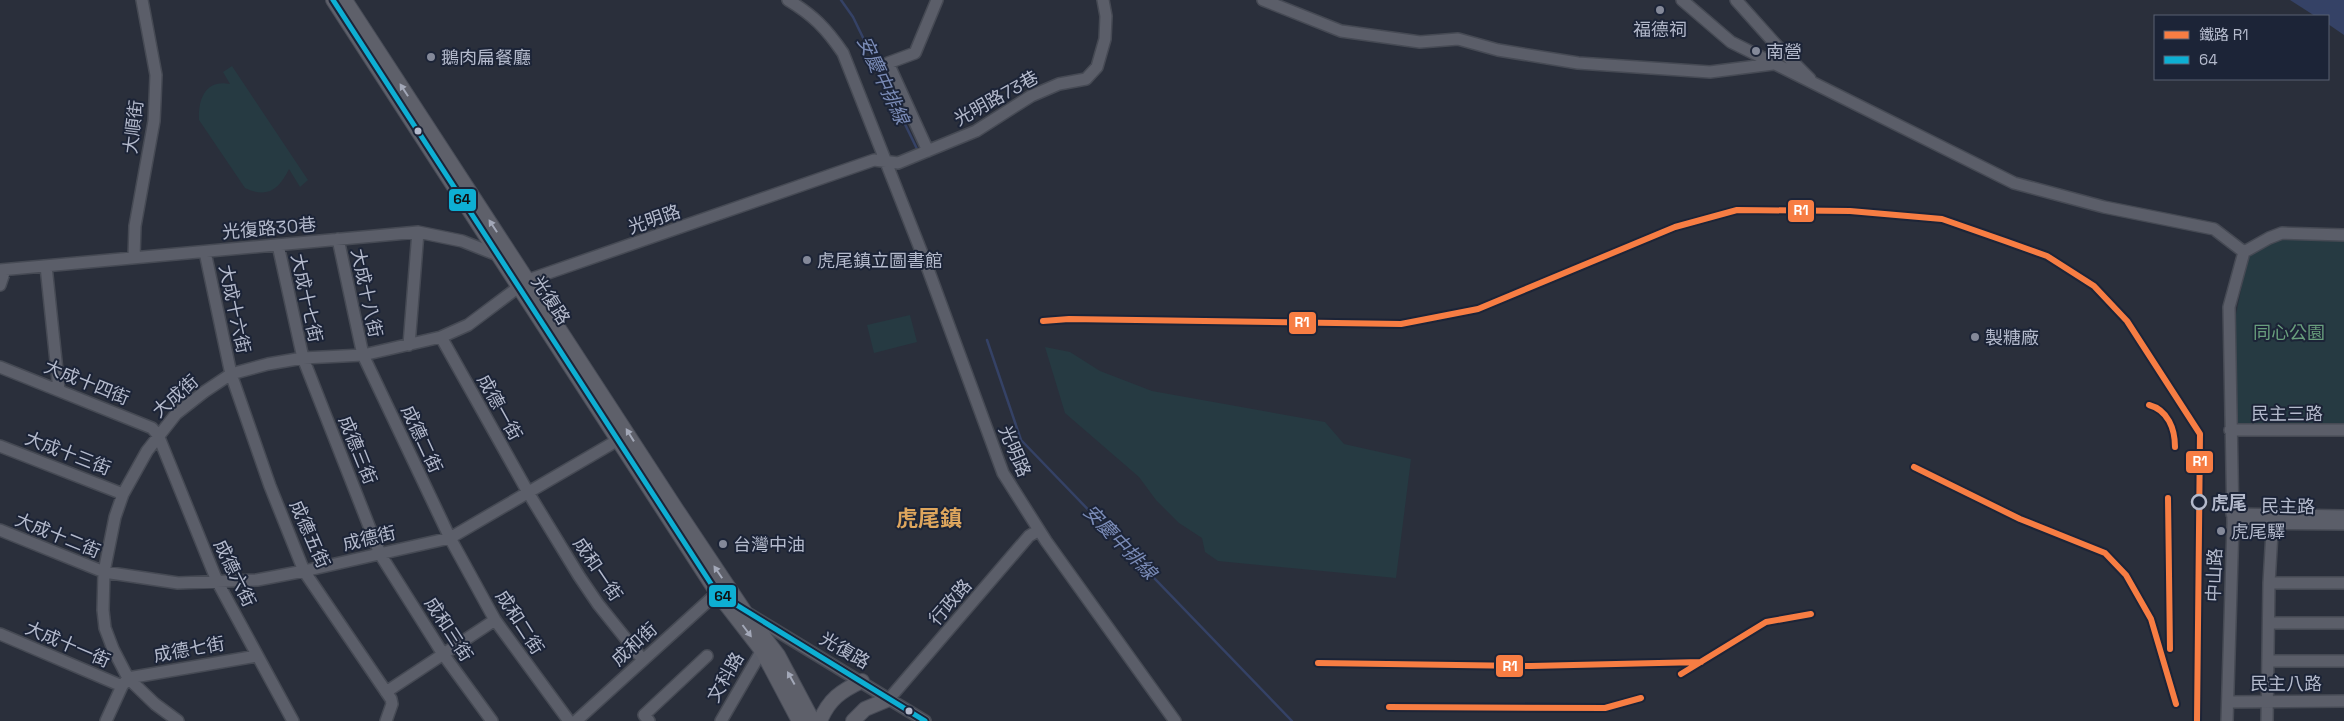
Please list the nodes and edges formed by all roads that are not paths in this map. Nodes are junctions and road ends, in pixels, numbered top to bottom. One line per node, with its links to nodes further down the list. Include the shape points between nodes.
1 (142, 0): 21 (street, 大順街, via 156,75 154,121 136,226)
2 (333, 0): 19 (main road, 光復路)
3 (345, 0): 24 (main road, 光復路, one-way to 3)
4 (788, 0): 13 (street, 光明路, via 816,19 843,53)
5 (937, 0): 12 (street, via 915,53 888,63)
6 (1103, 0): 12 (street, 光明路73巷, via 1105,40 1097,67 1086,79 1059,84 1031,96 976,131)
7 (1263, 0): 10 (street, via 1341,31 1420,42 1458,39 1498,50 1578,63 1710,72)
8 (1682, 0): 10 (street, via 1731,42)
9 (1736, 0): 11 (street)
10 (1773, 64): 11 (street)
11 (1818, 86): 20 (street, via 2014,183 2104,207 2214,229)
12 (928, 151): 13 (street, 光明路73巷, via 898,163)
13 (886, 162): 24 (street, 光明路, via 874,160); 45 (street, 光明路, via 926,261 1003,473)
14 (418, 232): 16 (street, 光復路30巷); 19 (street, 光復路30巷); 27 (street)
15 (2344, 235): 20 (street, via 2282,234)
16 (338, 240): 17 (street, 光復路30巷); 28 (street, 大成十八街)
17 (278, 245): 18 (street, 光復路30巷); 29 (street, 大成十七街)
18 (205, 252): 21 (street, 光復路30巷); 31 (street, 大成十六街)
19 (496, 252): 24 (main road, 光復路)
20 (2244, 252): 33 (street, 中山路, via 2229,307)
21 (134, 258): 22 (street, 光復路30巷)
22 (46, 266): 23 (street, 光復路30巷); 32 (street)
23 (2, 270): 25 (street)
24 (524, 283): 26 (street, 大成街, via 468,326); 36 (main road, 光復路); 54 (main road, 光復路, one-way to 24)
25 (0, 285)
26 (441, 337): 27 (street, 大成街); 39 (street, 成德一街)
27 (409, 345): 28 (street, 大成街)
28 (363, 354): 29 (street, 大成街); 46 (street, 成德二街)
29 (303, 358): 31 (street, 大成街); 47 (street, 成德三街)
30 (0, 367): 32 (street, 大成十四街)
31 (231, 374): 35 (street, 大成街, via 176,414); 48 (street, 成德五街)
32 (59, 390): 35 (street, 大成十四街, via 152,428)
33 (2230, 430): 34 (street, 民主三路); 41 (street, 中山路)
34 (2344, 430)
35 (158, 435): 38 (street, 大成街); 50 (street, 成德六街)
36 (618, 440): 39 (street, 成德街); 53 (main road, 光復路)
37 (0, 446): 38 (street, 大成十三街)
38 (123, 494): 49 (street, 大成街)
39 (529, 494): 46 (street, 成德街); 63 (street, 成和一街, via 598,604)
40 (2344, 516): 42 (street)
41 (2232, 518): 42 (street); 72 (street, 中山路)
42 (2272, 519): 43 (street, 民主路); 51 (street)
43 (2344, 524)
44 (0, 530): 49 (street, 大成十二街)
45 (1039, 530): 69 (street, 行政路, via 1029,536); 87 (street, 光明路)
46 (450, 538): 47 (street, 成德街); 55 (street, 成和二街)
47 (380, 554): 48 (street, 成德街); 60 (street, 成和三街)
48 (304, 571): 50 (street, 成德街, via 256,580); 68 (street, 成德五街)
49 (104, 572): 50 (street, 成德街, via 178,582); 67 (street, 大成街, via 105,628)
50 (217, 581): 61 (street, 成德六街)
51 (2269, 583): 52 (street); 56 (street)
52 (2344, 583)
53 (716, 593): 54 (street, 光復路); 59 (main road, 文科路, one-way to 59); 63 (street, 成和街)
54 (745, 612): 59 (main road, 文科路)
55 (495, 620): 60 (street); 78 (street, 成和二街)
56 (2270, 623): 57 (street); 64 (street)
57 (2344, 623)
58 (0, 634): 67 (street, 大成十一街)
59 (768, 641): 66 (street, 光復路); 81 (street, 文科路); 82 (main road, 文科路); 83 (main road, 文科路, one-way to 59)
60 (443, 654): 68 (street); 77 (street, 成和三街)
61 (257, 656): 67 (street, 成德七街); 75 (street, 成德六街)
62 (707, 656): 80 (street, via 644,716)
63 (643, 660): 79 (street, 成和街)
64 (2270, 661): 65 (street); 70 (street)
65 (2344, 662)
66 (862, 681): 69 (street, 光復路); 84 (main road, via 834,697)
67 (125, 682): 73 (street); 74 (street, 大成街)
68 (386, 692): 76 (street, 成德五街, via 392,704)
69 (889, 699): 85 (main road, via 865,709); 86 (street, 光復路)
70 (2268, 700): 71 (street, 民主八路); 72 (street, 民主八路); 89 (street)
71 (2344, 701)
72 (2228, 702): 88 (street, 中山路)
73 (106, 721)
74 (178, 721)
75 (293, 721)
76 (386, 721)
77 (492, 721)
78 (569, 721)
79 (576, 721)
80 (650, 721)
81 (721, 721)
82 (799, 721)
83 (813, 721)
84 (820, 721)
85 (853, 721)
86 (925, 721)
87 (1175, 721)
88 (2227, 721)
89 (2267, 721)

